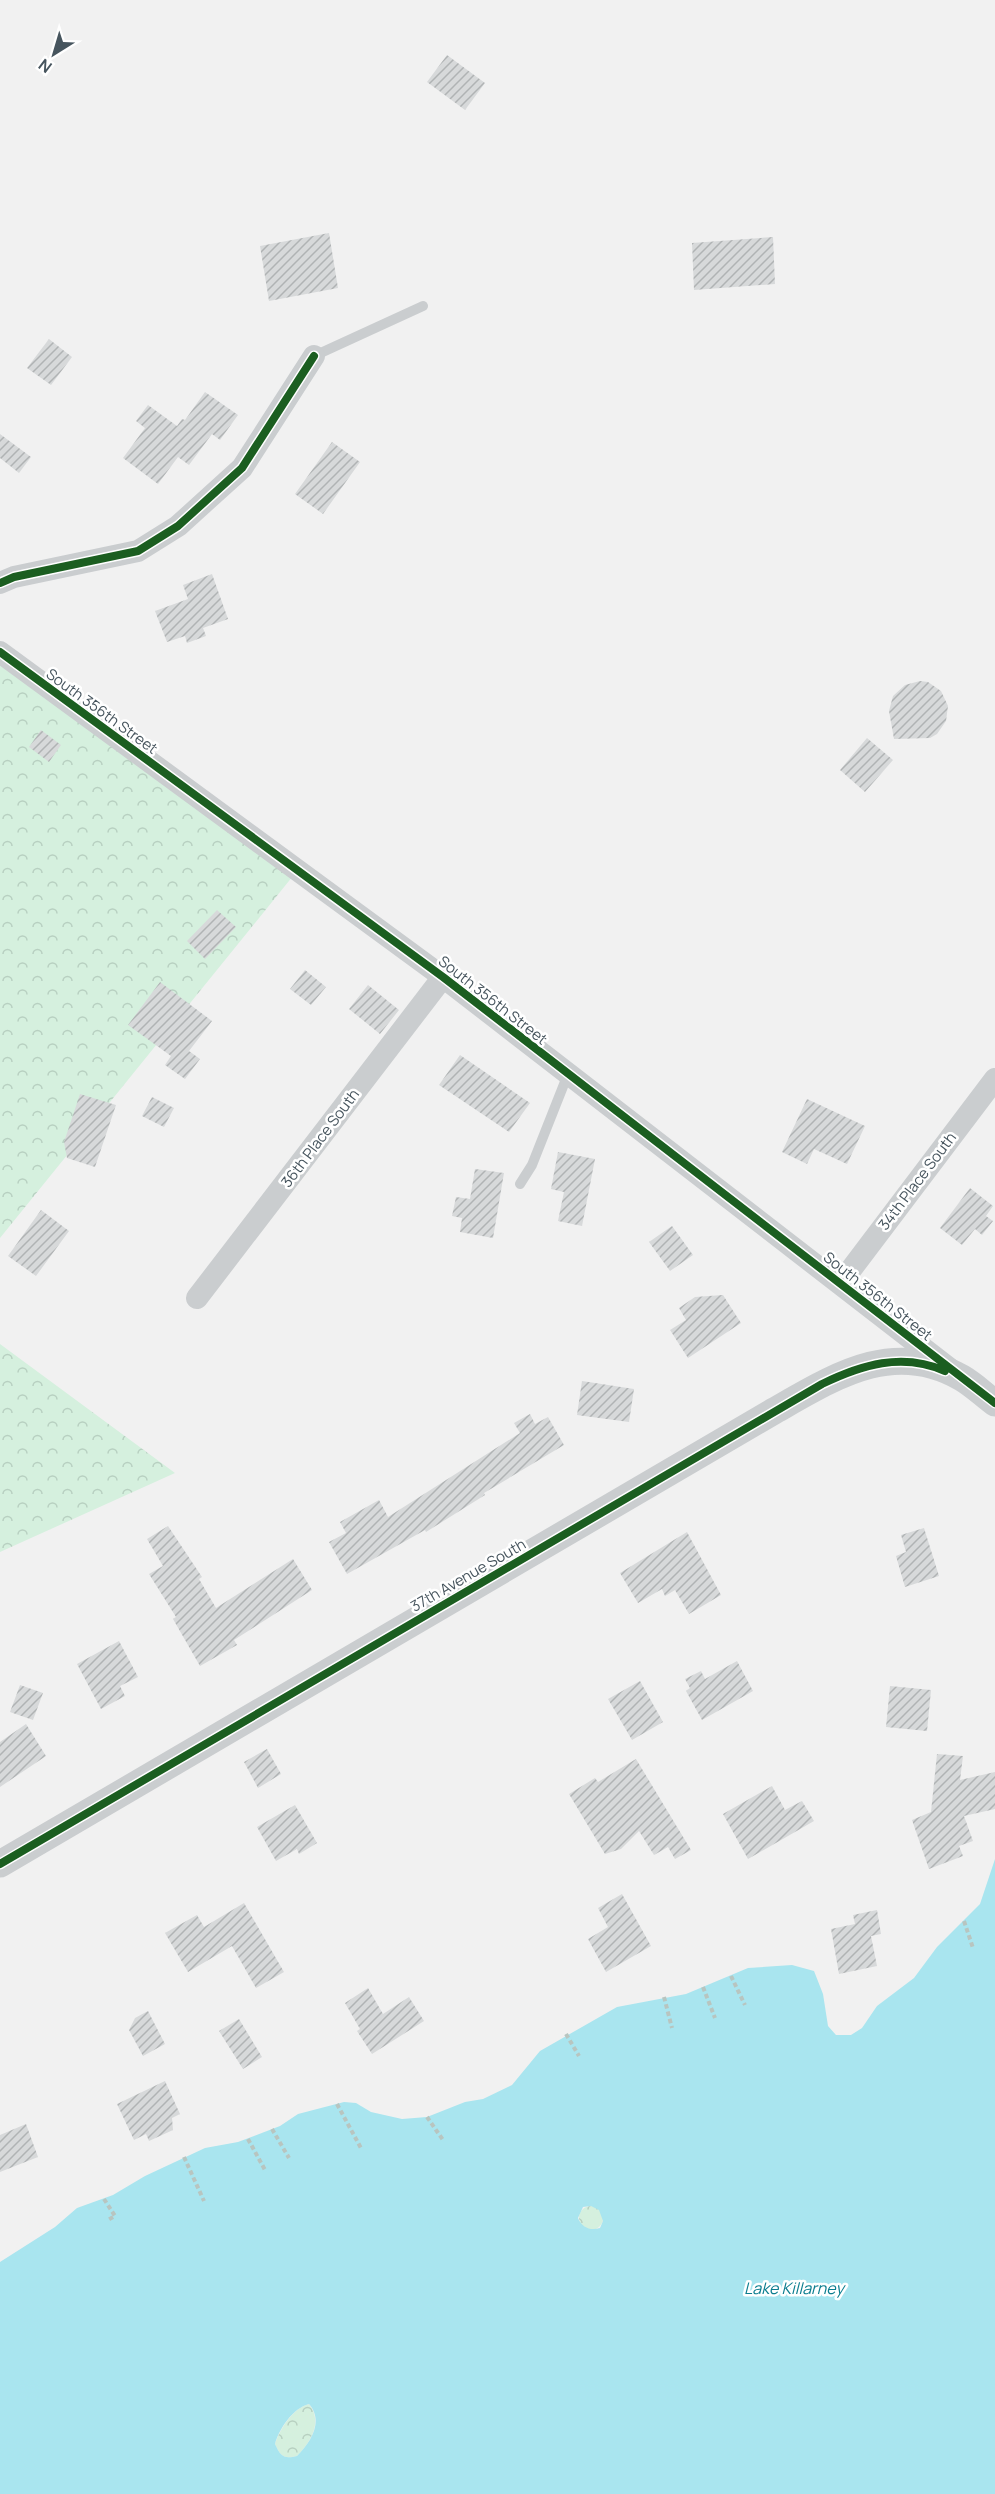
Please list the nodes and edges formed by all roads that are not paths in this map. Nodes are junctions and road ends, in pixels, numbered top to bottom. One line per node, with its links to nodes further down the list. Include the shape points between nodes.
1 (423, 306): 2 (lane)
2 (314, 356): 3 (street, via 242,468 178,526 138,551)
3 (0, 583)
4 (0, 652): 5 (street, South 356th Street)
5 (443, 977): 6 (street, South 356th Street); 10 (street, 36th Place South)
6 (568, 1074): 8 (lane, via 532,1165); 9 (street, South 356th Street)
7 (995, 1079): 9 (street, 34th Place South)
8 (520, 1184)
9 (840, 1284): 11 (street, South 356th Street)
10 (197, 1298)
11 (962, 1378): 12 (street, 37th Avenue South); 13 (street, 37th Avenue South, via 935,1366 894,1361 867,1365 822,1384)
12 (995, 1403)
13 (0, 1864)

